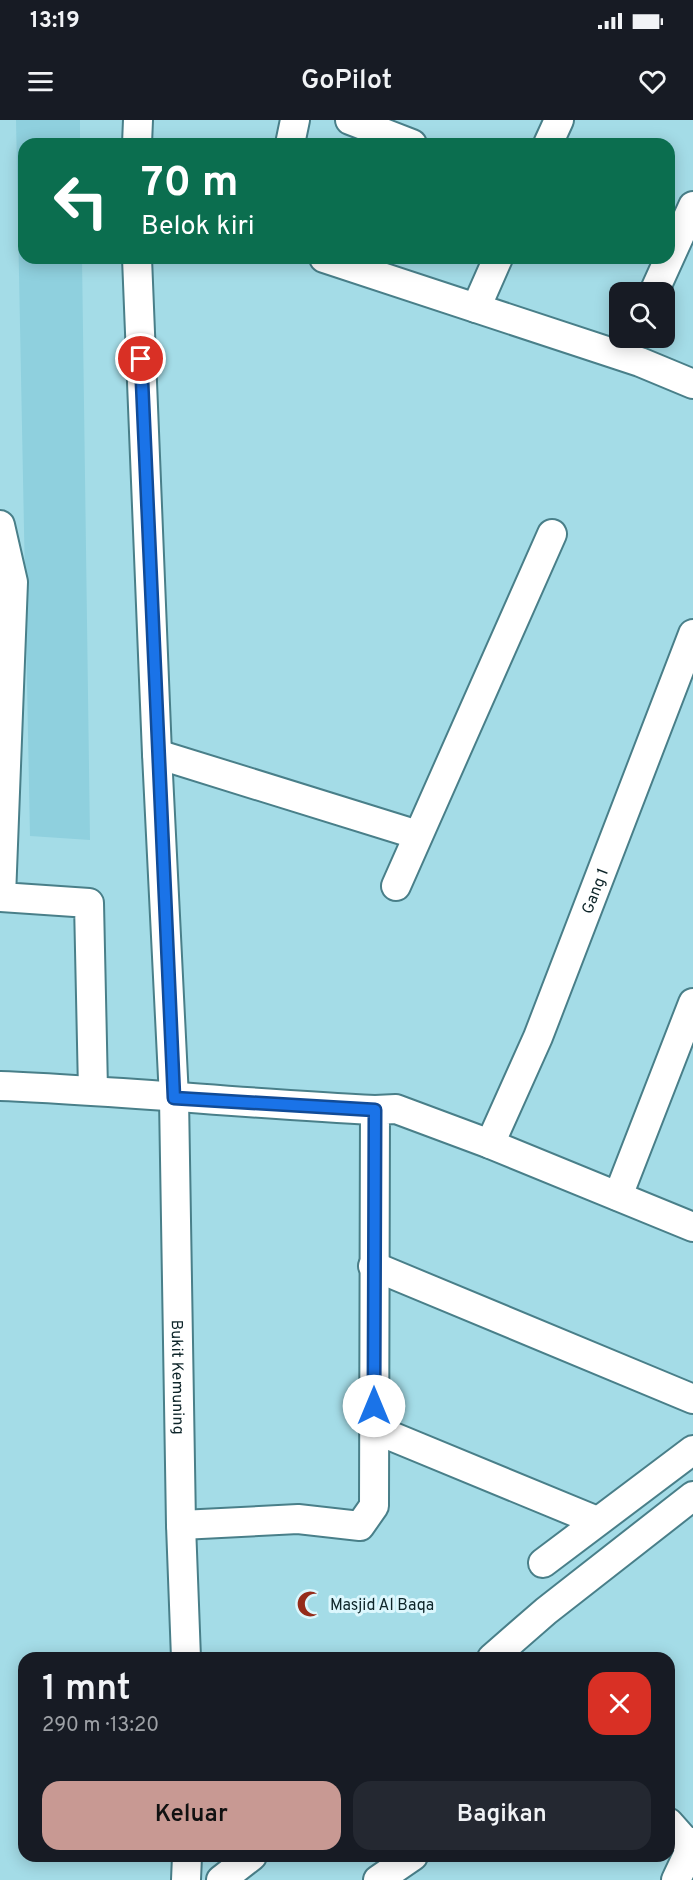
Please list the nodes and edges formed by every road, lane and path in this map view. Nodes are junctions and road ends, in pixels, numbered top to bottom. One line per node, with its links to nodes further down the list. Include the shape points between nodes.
1 (138, 120): 5 (street)
2 (295, 120): 6 (street)
3 (350, 120): 7 (street)
4 (559, 120): 8 (street)
5 (138, 138)
6 (292, 138)
7 (396, 138)
8 (551, 138)
9 (693, 206): 10 (street)
10 (684, 250): 11 (street)
11 (675, 263)
12 (137, 264): 25 (street, Bukit Kemuning)
13 (342, 264): 17 (street)
14 (495, 264): 17 (street)
15 (674, 264): 16 (street)
16 (661, 282)
17 (476, 308): 18 (street)
18 (609, 343)
19 (624, 348): 20 (street, via 640,362)
20 (693, 384)
21 (0, 525): 23 (street)
22 (552, 534): 26 (street)
23 (6, 582): 28 (street)
24 (693, 634): 34 (street, Gang 1, via 538,1037)
25 (157, 754): 26 (street); 32 (street, Bukit Kemuning)
26 (418, 836): 27 (street)
27 (396, 886)
28 (1, 897): 31 (street, via 89,903)
29 (693, 1004): 35 (street)
30 (0, 1086): 31 (street)
31 (93, 1090): 32 (street)
32 (174, 1098): 33 (street); 43 (street, Bukit Kemuning)
33 (375, 1110): 34 (street, via 396,1109); 37 (street)
34 (489, 1144): 35 (street)
35 (618, 1196): 36 (street)
36 (693, 1227)
37 (373, 1266): 38 (street); 39 (street)
38 (693, 1400)
39 (374, 1429): 42 (street); 43 (street, via 374,1506 360,1526 298,1519)
40 (693, 1450): 42 (street)
41 (693, 1496): 46 (street)
42 (597, 1521): 44 (street)
43 (181, 1525): 45 (street, Bukit Kemuning)
44 (543, 1563)
45 (186, 1652)
46 (499, 1652)
47 (675, 1828): 48 (street)
48 (692, 1845): 55 (street)
49 (187, 1862): 52 (street)
50 (244, 1862): 53 (street)
51 (404, 1862): 54 (street)
52 (186, 1880)
53 (221, 1880)
54 (378, 1880)
55 (676, 1880)

